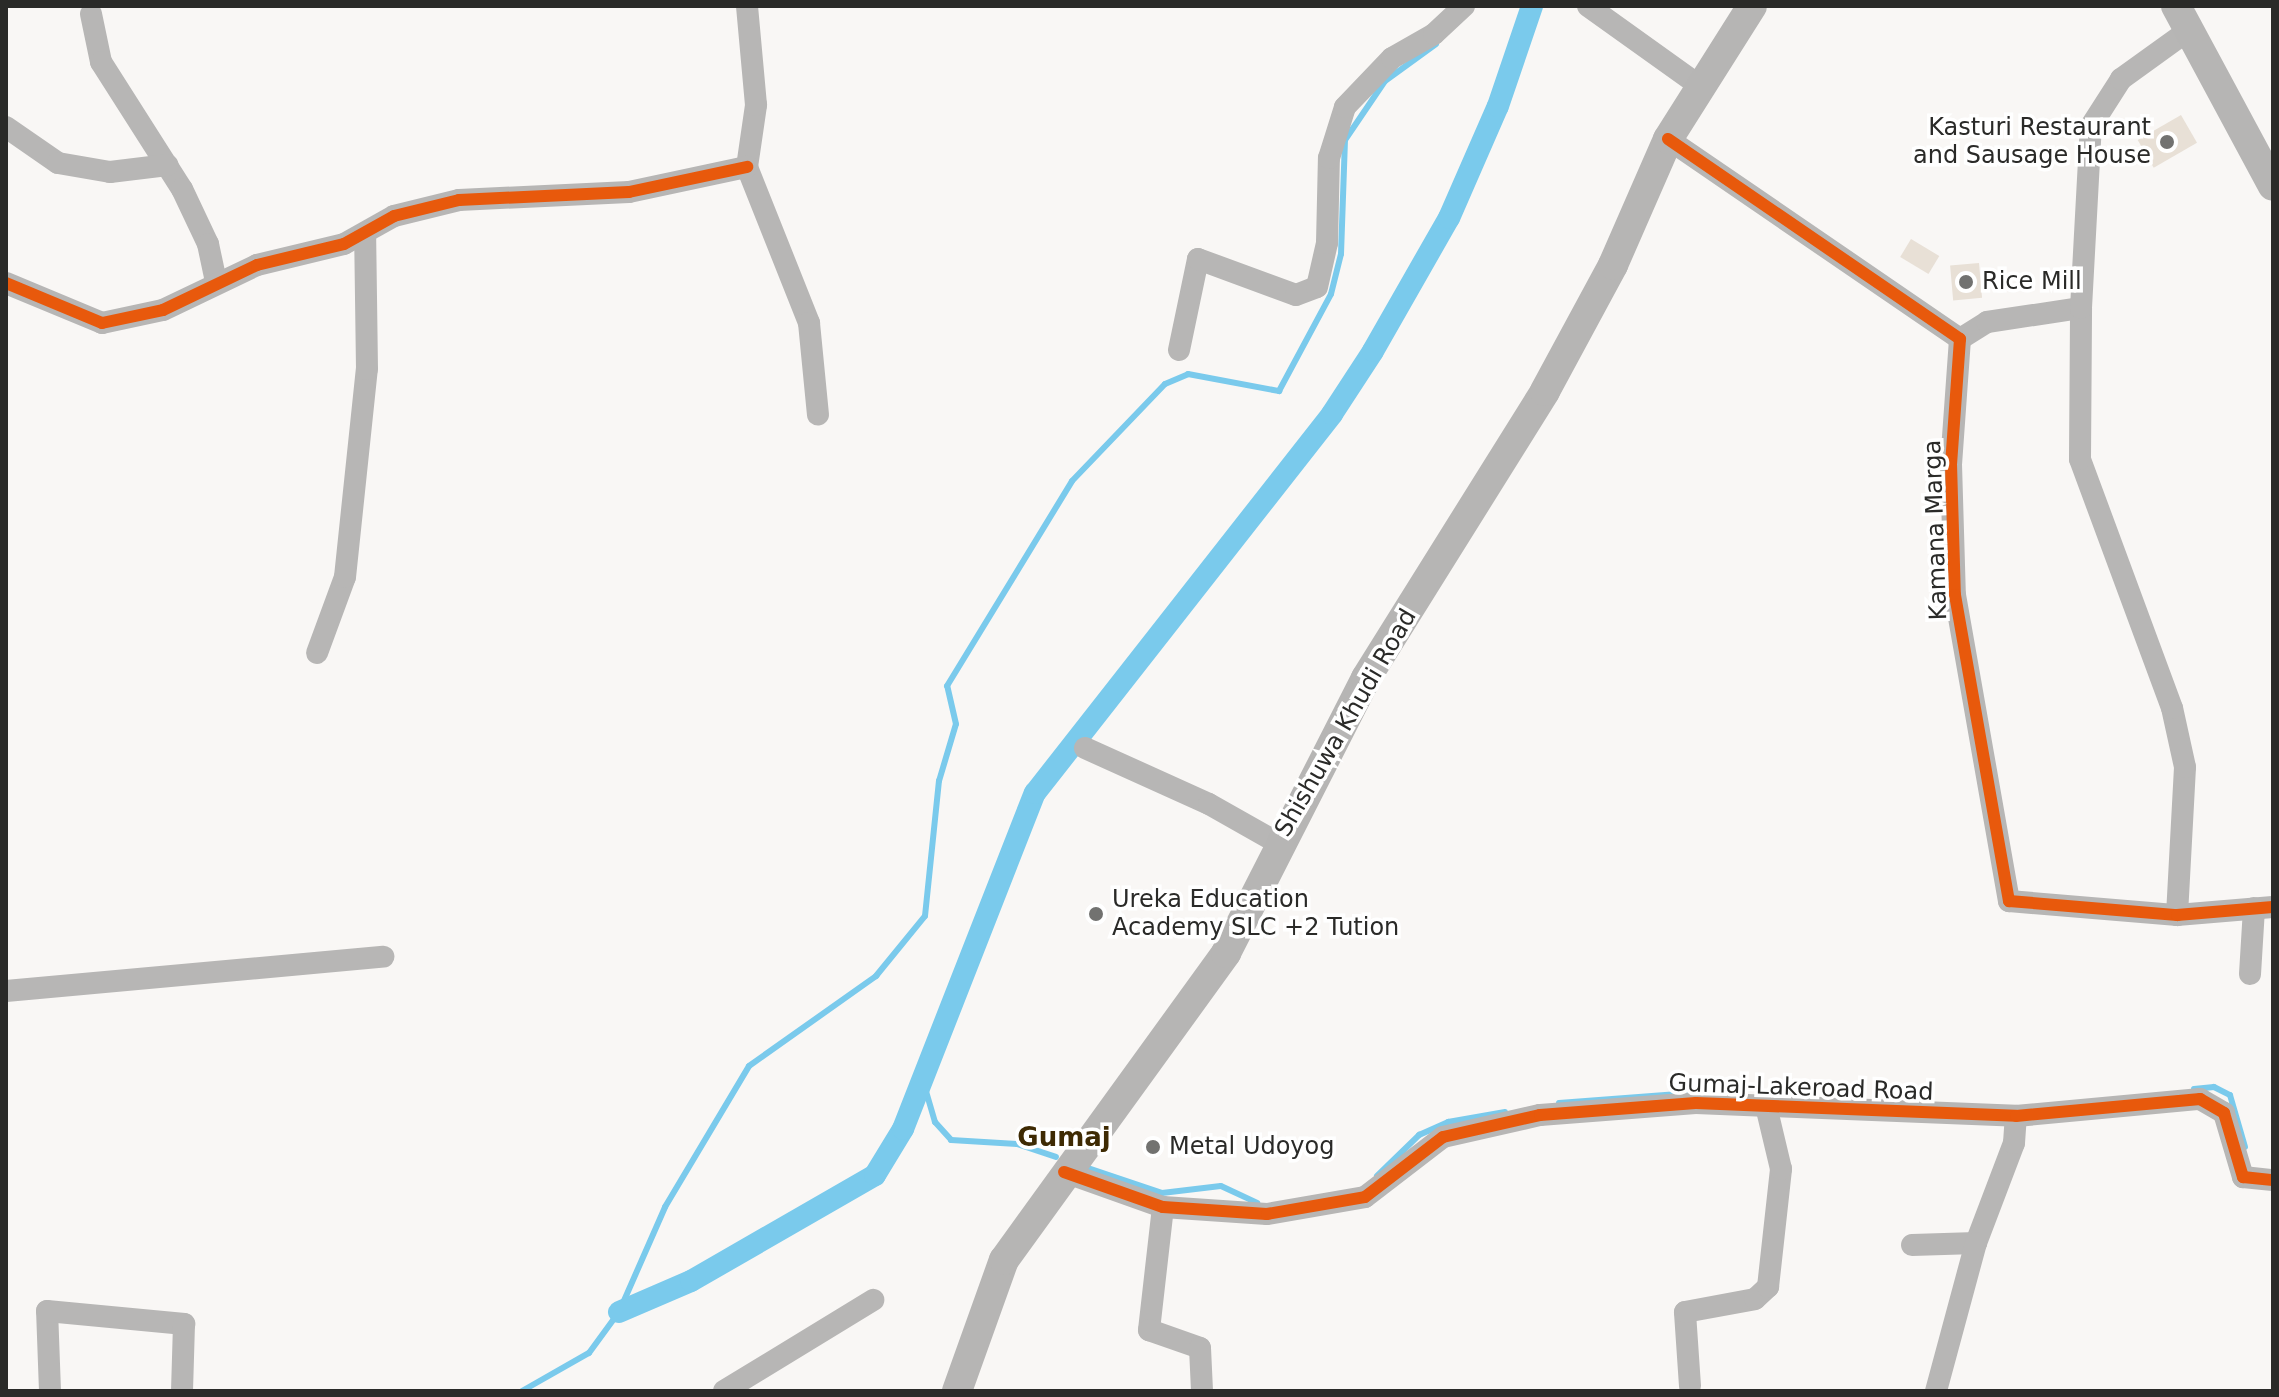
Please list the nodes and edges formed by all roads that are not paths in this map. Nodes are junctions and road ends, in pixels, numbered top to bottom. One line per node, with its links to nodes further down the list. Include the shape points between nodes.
1 (747, 6): 11 (street, via 756,105)
2 (1464, 6): 18 (street, via 1434,34 1392,58 1345,107 1329,158 1327,243 1317,287 1296,295 1198,259)
3 (1588, 6): 7 (street)
4 (1752, 6): 7 (main road, Shishuwa Khudi Road)
5 (91, 14): 10 (street, via 101,62)
6 (2182, 18): 12 (main road); 16 (street, via 2121,79 2091,126)
7 (1701, 87): 9 (main road, Shishuwa Khudi Road)
8 (6, 127): 10 (street, via 58,163 110,172)
9 (1668, 139): 17 (street); 22 (main road, Shishuwa Khudi Road, via 1613,265 1545,391 1366,678)
10 (168, 165): 15 (street, via 208,244)
11 (747, 167): 13 (street, via 629,192 459,200 394,216); 19 (street, via 809,323)
12 (2273, 186)
13 (365, 234): 15 (street); 20 (street, via 367,369 345,577)
14 (6, 283): 15 (street, via 102,323 163,310)
15 (216, 283)
16 (2081, 308): 17 (street, via 1987,322); 24 (street, via 2080,459 2172,708 2185,767)
17 (1960, 339): 24 (street, Kamana Marga, via 1951,464 1955,595 2009,901)
18 (1179, 350)
19 (818, 415)
20 (317, 653)
21 (1085, 748): 22 (street, via 1209,804)
22 (1278, 843): 30 (main road, Shishuwa Khudi Road, via 1226,953)
23 (2264, 907): 24 (street, Kamana Marga); 26 (street)
24 (2177, 915)
25 (383, 957): 27 (street)
26 (2250, 974)
27 (6, 991)
28 (1766, 1106): 29 (street, Gumaj-Lakeroad Road); 32 (street, Gumaj-Lakeroad Road, via 1696,1103 1540,1115 1443,1137 1412,1156 1386,1186 1345,1204 1267,1214); 36 (street, via 1781,1169 1768,1287 1755,1299 1685,1312)
29 (2016, 1116): 31 (street, Gumaj-Lakeroad Road, via 2209,1100 2224,1113 2243,1177); 33 (street, via 2014,1143)
30 (1064, 1172): 32 (street, Gumaj-Lakeroad Road); 40 (main road, Shishuwa Khudi Road, via 1004,1260)
31 (2273, 1180)
32 (1163, 1207): 41 (street, via 1149,1330 1200,1348)
33 (1976, 1243): 34 (street); 42 (street)
34 (1912, 1245)
35 (873, 1300): 39 (street)
36 (1690, 1386)
37 (50, 1391): 38 (street, via 47,1311 184,1324)
38 (182, 1391)
39 (724, 1391)
40 (957, 1391)
41 (1202, 1391)
42 (1936, 1391)

